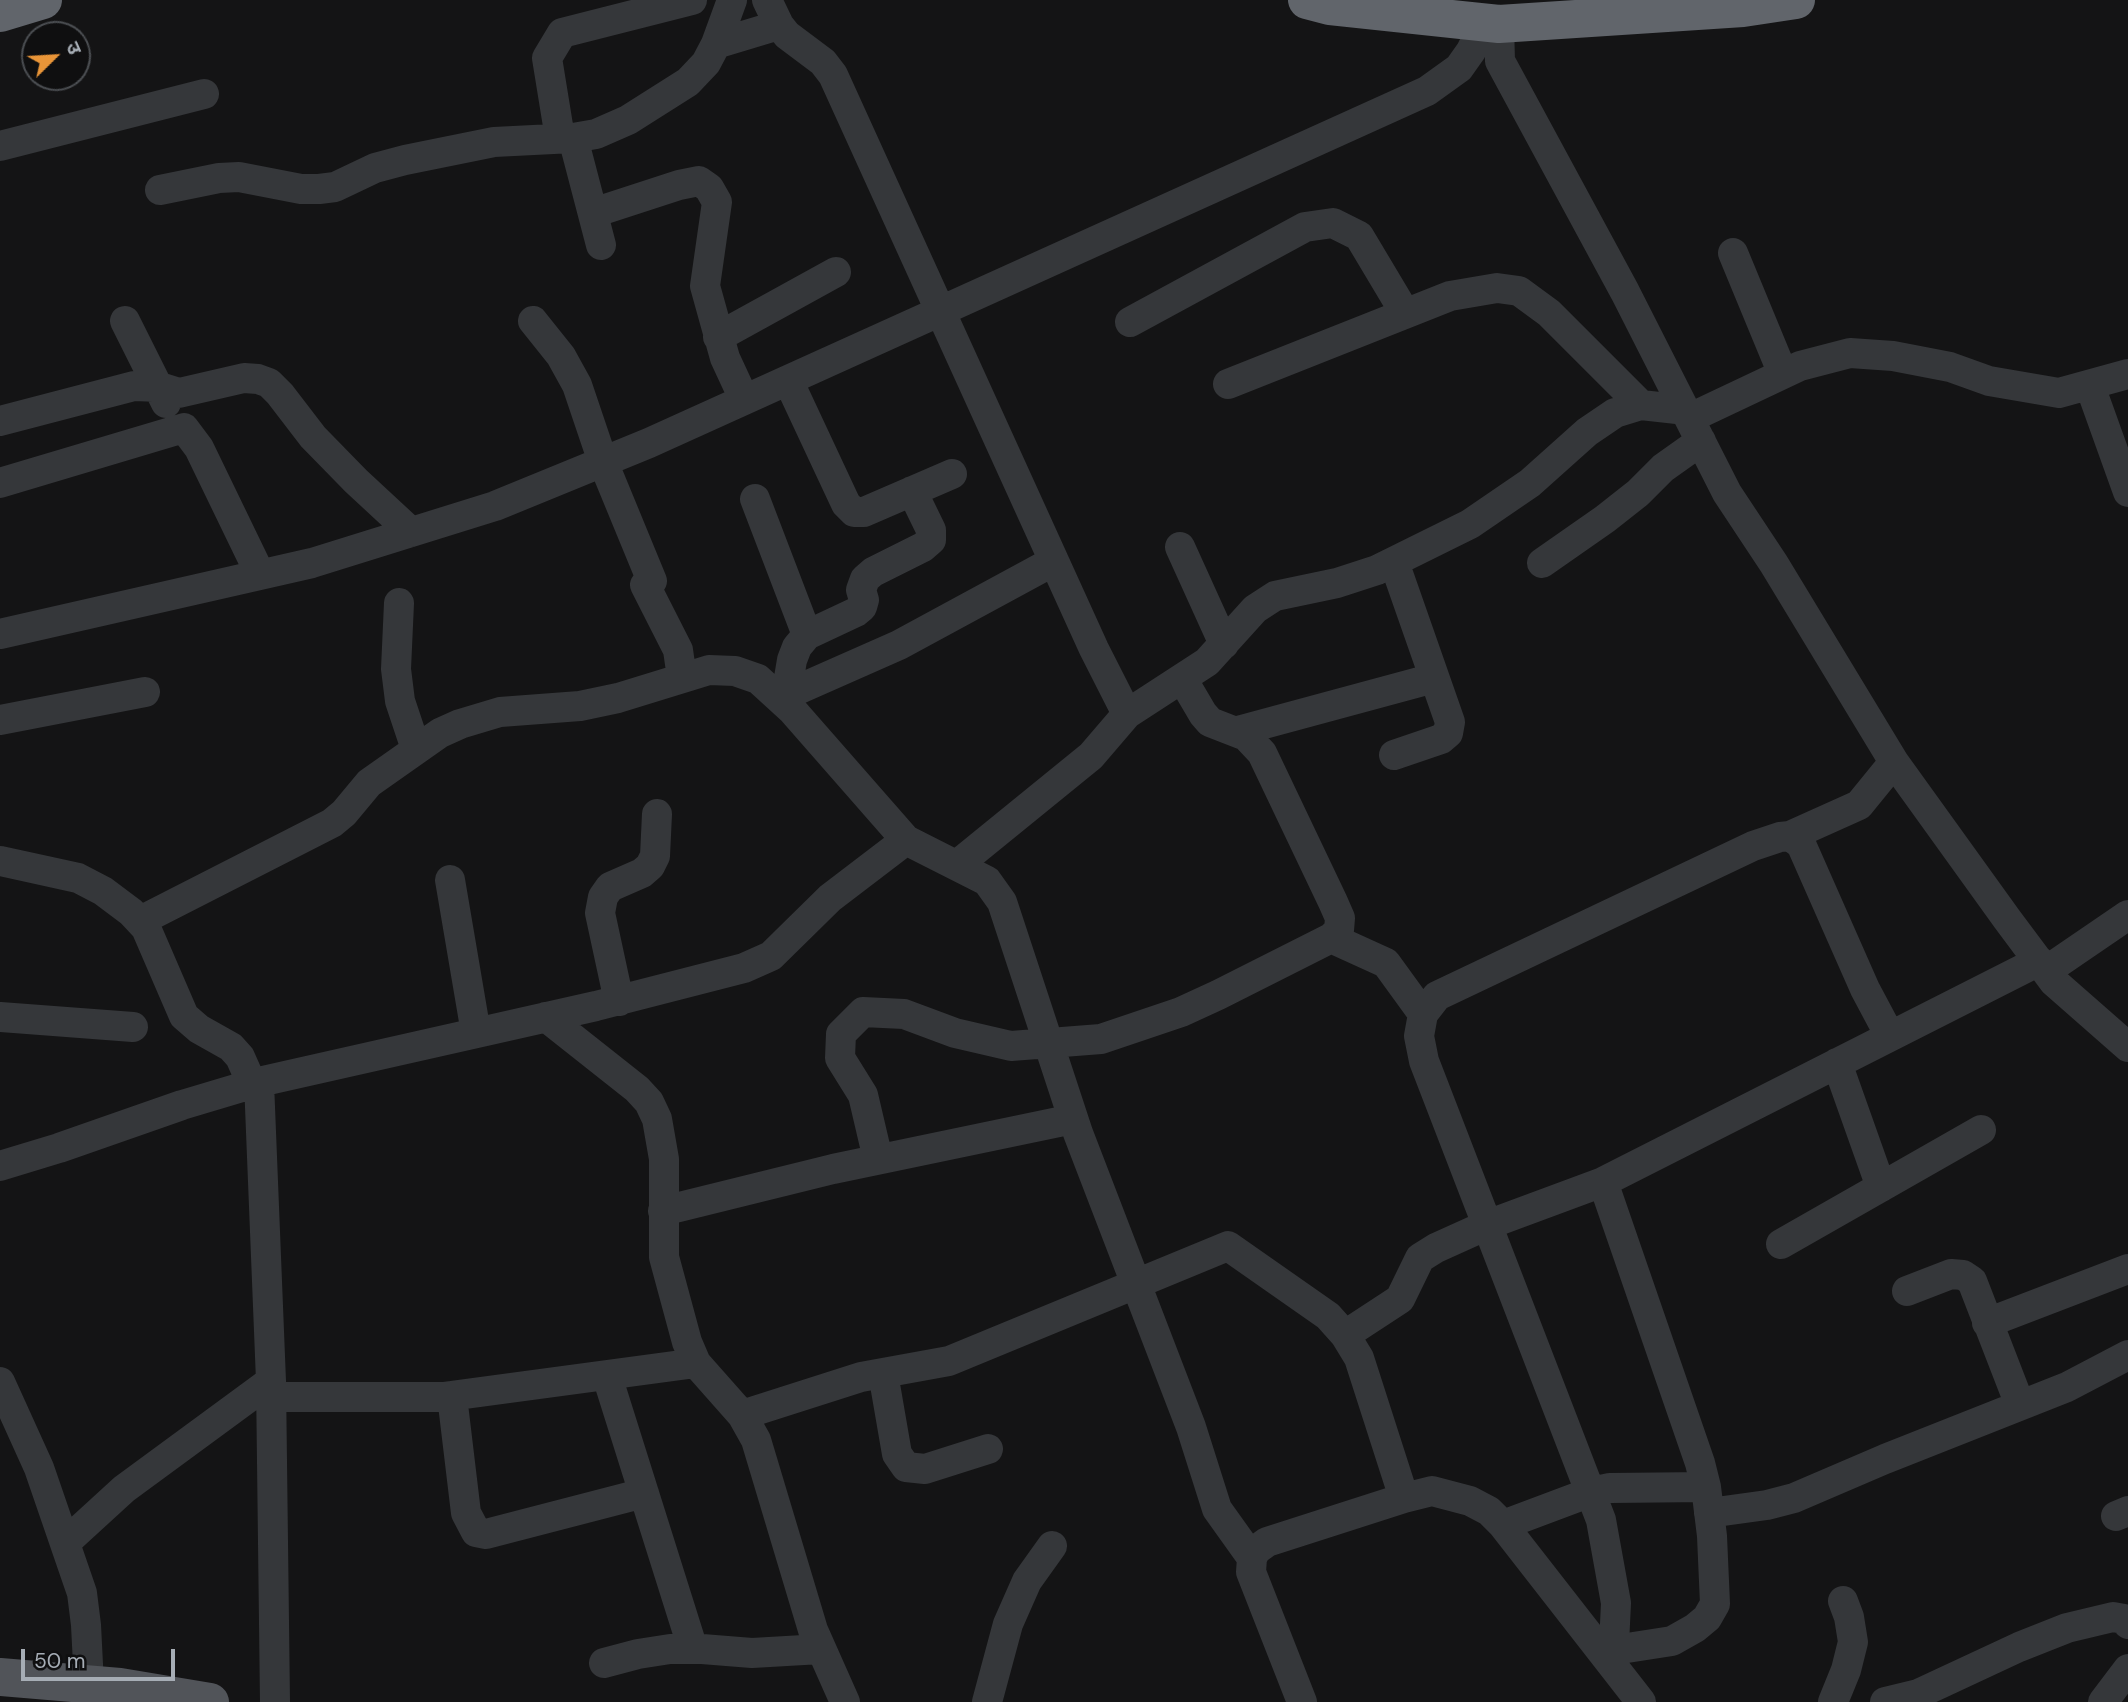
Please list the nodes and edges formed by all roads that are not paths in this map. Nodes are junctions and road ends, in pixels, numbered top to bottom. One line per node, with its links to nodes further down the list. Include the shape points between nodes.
1 (692, 0): 10 (street, via 562,33 547,58)
2 (732, 0): 8 (street)
3 (1307, 0): 7 (highway, via 1343,8)
4 (1796, 0): 5 (highway)
5 (1722, 4): 7 (highway)
6 (773, 12): 8 (street); 17 (street, via 786,35 833,75)
7 (1489, 17): 17 (street, via 1459,68 1427,91); 32 (street, via 1500,61)
8 (716, 44): 10 (street, via 706,63 675,91 611,129)
9 (204, 94): 11 (street)
10 (566, 138): 12 (street, via 494,142 405,160 320,189 239,177); 13 (street)
11 (0, 146)
12 (160, 190)
13 (593, 213): 14 (street); 22 (street, via 678,185 699,181 709,188 717,202 705,286)
14 (601, 246)
15 (1733, 253): 23 (street)
16 (836, 272): 22 (street)
17 (940, 310): 25 (street); 42 (street)
18 (1405, 313): 21 (street, via 1359,236 1333,223 1305,227); 26 (street); 30 (street, via 1450,296 1497,288 1520,291 1549,313)
19 (125, 321): 28 (street)
20 (533, 321): 34 (street, via 577,385)
21 (1130, 322)
22 (718, 337): 29 (street)
23 (1783, 374): 27 (street, via 1850,353 1894,356 1950,367 1989,381 2059,393); 32 (street)
24 (2128, 374): 27 (street)
25 (788, 380): 29 (street); 37 (street, via 846,504 854,512)
26 (1228, 384)
27 (2090, 386): 38 (street)
28 (160, 387): 31 (street, via 134,387); 33 (street); 40 (street, via 179,393 244,377 269,383 313,437)
29 (744, 399): 34 (street)
30 (1641, 405): 32 (street); 43 (street, via 1615,413 1587,432 1530,482 1470,524)
31 (0, 421)
32 (1693, 423): 44 (street, via 1663,468 1638,493); 60 (street, via 1727,493)
33 (177, 429): 36 (street); 45 (street, via 189,432 199,449)
34 (603, 462): 40 (street, via 495,506); 50 (street, via 678,650)
35 (952, 474): 37 (street)
36 (0, 483)
37 (912, 491): 48 (street, via 931,530 931,540 865,579 864,600 856,612)
38 (2128, 492)
39 (755, 499): 48 (street)
40 (411, 532): 45 (street, via 313,563)
41 (1180, 547): 49 (street)
42 (1054, 561): 54 (street, via 899,645); 55 (street)
43 (1394, 562): 49 (street, via 1337,583 1275,596 1255,609); 51 (street)
44 (1542, 563)
45 (260, 574): 47 (street)
46 (399, 603): 58 (street, via 396,669 400,701)
47 (0, 634)
48 (807, 635): 54 (street, via 797,646)
49 (1224, 644): 52 (street)
50 (682, 678): 54 (street, via 709,670 734,671); 58 (street, via 580,706 500,712 440,733)
51 (1434, 678): 57 (street); 59 (street, via 1450,722 1448,733)
52 (1183, 680): 55 (street); 57 (street, via 1210,722)
53 (145, 692): 56 (street)
54 (785, 695): 63 (street, via 793,711)
55 (1127, 714): 65 (street, via 1091,756)
56 (0, 720)
57 (1238, 731): 69 (street, via 1262,753 1333,901 1340,918 1339,930)
58 (416, 749): 68 (street, via 369,783 332,823)
59 (1394, 755)
60 (1894, 762): 62 (street, via 1859,805); 70 (street)
61 (657, 814): 71 (street, via 655,856 650,866 610,887 601,905)
62 (1790, 836): 72 (street, via 1753,846 1437,996); 77 (street, via 1801,845)
63 (906, 840): 65 (street); 71 (street, via 830,898 771,956 744,968)
64 (0, 861): 68 (street, via 78,878 103,891)
65 (957, 865): 78 (street, via 987,881 1002,902)
66 (450, 880): 76 (street)
67 (2128, 915): 70 (street)
68 (140, 921): 81 (street, via 184,1016 231,1047)
69 (1331, 938): 72 (street, via 1386,963); 78 (street, via 1181,1012 1101,1040)
70 (2043, 966): 77 (street); 79 (street, via 2054,982)
71 (620, 1000): 74 (street)
72 (1423, 1014): 89 (street, via 1419,1036 1424,1061)
73 (0, 1017): 75 (street)
74 (546, 1017): 76 (street); 88 (street, via 649,1102 664,1159)
75 (133, 1027)
76 (476, 1032): 81 (street)
77 (1890, 1036): 80 (street)
78 (1048, 1043): 82 (street); 84 (street, via 1011,1045 955,1033 904,1014 863,1012 841,1034 840,1058 863,1095)
79 (2128, 1047)
80 (1837, 1063): 86 (street); 87 (street)
81 (256, 1083): 85 (street); 101 (street)
82 (1073, 1119): 84 (street); 92 (street)
83 (1981, 1130): 87 (street)
84 (878, 1159): 88 (street)
85 (0, 1166)
86 (1603, 1182): 89 (street); 109 (street, via 1700,1463)
87 (1881, 1187): 90 (street)
88 (663, 1212): 97 (street, via 664,1257)
89 (1488, 1225): 95 (street, via 1420,1258 1400,1299); 106 (street)
90 (1781, 1244)
91 (2128, 1269): 94 (street)
92 (1136, 1285): 95 (street, via 1228,1246 1328,1315); 98 (street, via 949,1361); 113 (street, via 1217,1509)
93 (1907, 1291): 94 (street, via 1951,1274 1963,1275 1972,1281)
94 (1987, 1323): 103 (street)
95 (1345, 1335): 108 (street, via 1359,1358)
96 (2128, 1355): 103 (street)
97 (696, 1363): 99 (street); 104 (street)
98 (883, 1373): 104 (street); 105 (street, via 897,1454 906,1467 925,1469)
99 (607, 1376): 102 (street); 107 (street)
100 (0, 1382): 111 (street, via 39,1468)
101 (272, 1389): 102 (street); 111 (street, via 124,1489); 124 (street)
102 (453, 1396): 107 (street, via 466,1513 476,1532 485,1534)
103 (2020, 1405): 109 (street, via 1794,1498 1767,1506)
104 (742, 1415): 117 (street, via 757,1440)
105 (988, 1449)
106 (1591, 1492): 109 (street, via 1628,1486); 110 (street); 120 (street, via 1612,1568)
107 (644, 1493): 116 (street)
108 (1404, 1498): 110 (street, via 1445,1493 1471,1501); 113 (street, via 1267,1542)
109 (1707, 1500): 120 (street, via 1715,1604 1695,1628)
110 (1503, 1525): 120 (street)
111 (65, 1543): 121 (street, via 82,1593)
112 (1052, 1546): 126 (street, via 1027,1581 1008,1625)
113 (1252, 1558): 127 (street, via 1251,1572)
114 (1843, 1601): 128 (street, via 1853,1642)
115 (2128, 1623): 130 (street, via 2113,1617 2067,1628 1918,1694)
116 (693, 1649): 117 (street, via 752,1653); 118 (street, via 638,1654)
117 (821, 1649): 125 (street)
118 (604, 1663)
119 (2128, 1669): 131 (street)
120 (1623, 1680)
121 (89, 1684): 122 (main road); 123 (main road)
122 (1, 1687)
123 (210, 1702)
124 (275, 1702)
125 (845, 1702)
126 (988, 1702)
127 (1301, 1702)
128 (1833, 1702): 129 (street)
129 (1840, 1702)
130 (1885, 1702)
131 (2103, 1702)

